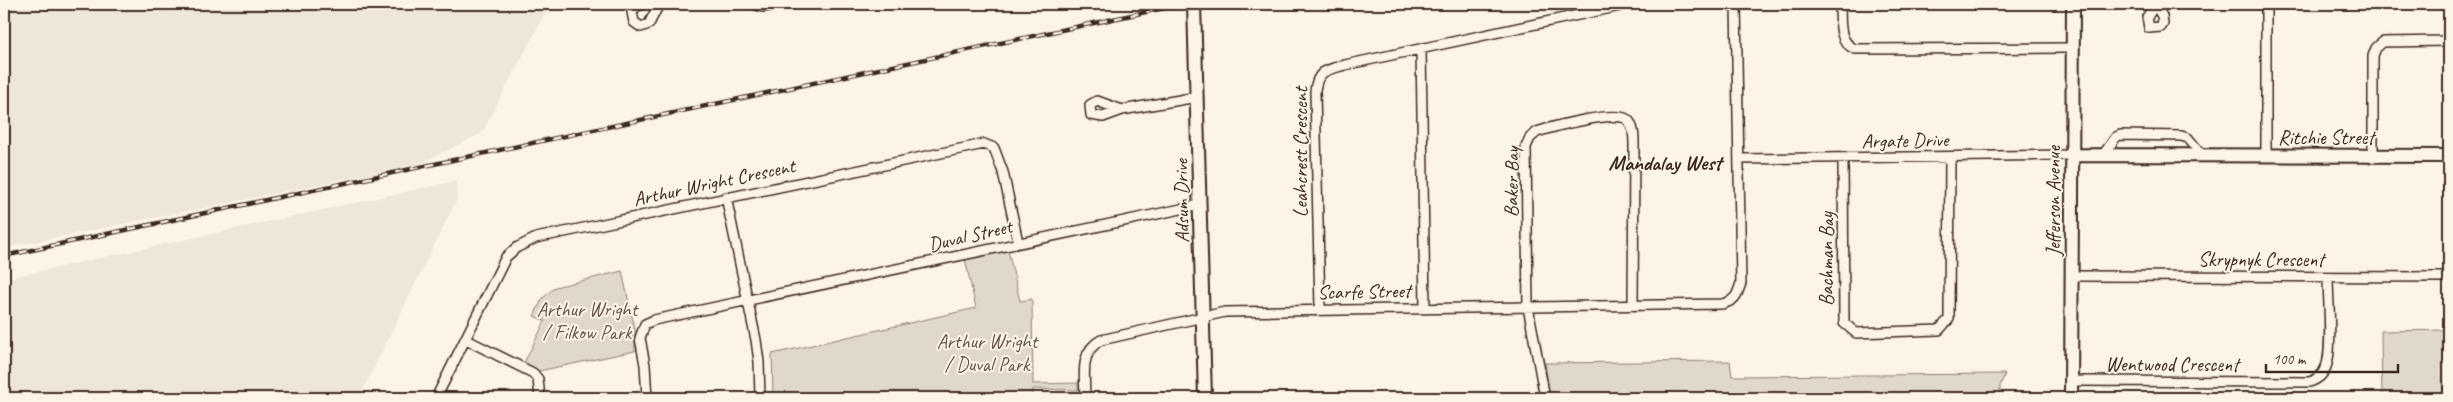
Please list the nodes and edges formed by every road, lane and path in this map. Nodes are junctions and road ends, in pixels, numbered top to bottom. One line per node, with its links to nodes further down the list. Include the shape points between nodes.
1 (643, 4): 2 (street, via 632,12 634,22 641,27 650,24)
2 (654, 4)
3 (754, 4): 4 (street, via 763,7)
4 (783, 4)
5 (1194, 4): 14 (street, Adsum Drive)
6 (1630, 4): 13 (street, Leahcrest Crescent)
7 (1736, 4): 24 (street)
8 (1840, 4): 12 (street, via 1843,40 1855,49)
9 (2073, 4): 12 (street, Jefferson Avenue)
10 (2266, 4): 19 (street)
11 (2449, 41): 20 (street, via 2383,42 2376,48 2373,56)
12 (2073, 48): 16 (street, Jefferson Avenue)
13 (1421, 49): 34 (street); 35 (street, Leahcrest Crescent, via 1331,68 1316,80)
14 (1197, 97): 15 (street); 26 (street, Adsum Drive)
15 (1122, 110)
16 (2072, 155): 17 (street, Ritchie Street); 21 (street, Argate Drive); 28 (street, Jefferson Avenue)
17 (2103, 155): 18 (street, Ritchie Street); 18 (street, via 2116,137 2129,134 2188,138)
18 (2202, 155): 19 (street, Ritchie Street)
19 (2266, 155): 20 (street, Ritchie Street)
20 (2373, 155): 22 (street, Ritchie Street)
21 (1950, 156): 23 (street, Argate Drive); 23 (street, Bachman Bay, via 1949,319 1939,330 1856,333 1844,323)
22 (2449, 156)
23 (1843, 158): 24 (street, Argate Drive)
24 (1739, 160): 32 (street, via 1741,283 1737,296 1732,302 1722,304)
25 (726, 197): 27 (street, Arthur Wright Crescent, via 984,144 994,148 1003,172); 31 (street); 37 (street, Arthur Wright Crescent, via 525,242 506,257)
26 (1200, 205): 27 (street, Duval Street); 36 (street, Adsum Drive)
27 (1018, 242): 31 (street, Duval Street)
28 (2072, 276): 29 (street, Skrypnyk Crescent); 38 (street, Jefferson Avenue)
29 (2328, 277): 30 (street, Skrypnyk Crescent); 38 (street, Wentwood Crescent, via 2326,366 2319,378 2310,382)
30 (2449, 277)
31 (747, 301): 41 (street, via 645,324 640,338); 42 (street, via 760,362)
32 (1633, 305): 33 (street); 33 (street, Baker Bay, via 1634,139 1628,120 1620,116 1550,128 1530,138 1526,147)
33 (1528, 307): 34 (street, Scarfe Street); 45 (street, Baker Bay)
34 (1425, 308): 35 (street, Scarfe Street)
35 (1320, 309): 36 (street, Scarfe Street, via 1225,312)
36 (1202, 318): 43 (street, Scarfe Street, via 1101,340 1091,346 1086,355); 44 (street, Adsum Drive)
37 (465, 339): 39 (street, Arthur Wright Crescent); 40 (street, via 533,373 538,379)
38 (2071, 381): 46 (street, Jefferson Avenue)
39 (436, 398)
40 (540, 398)
41 (647, 398)
42 (760, 398)
43 (1085, 398)
44 (1205, 398)
45 (1545, 398)
46 (2071, 398)

